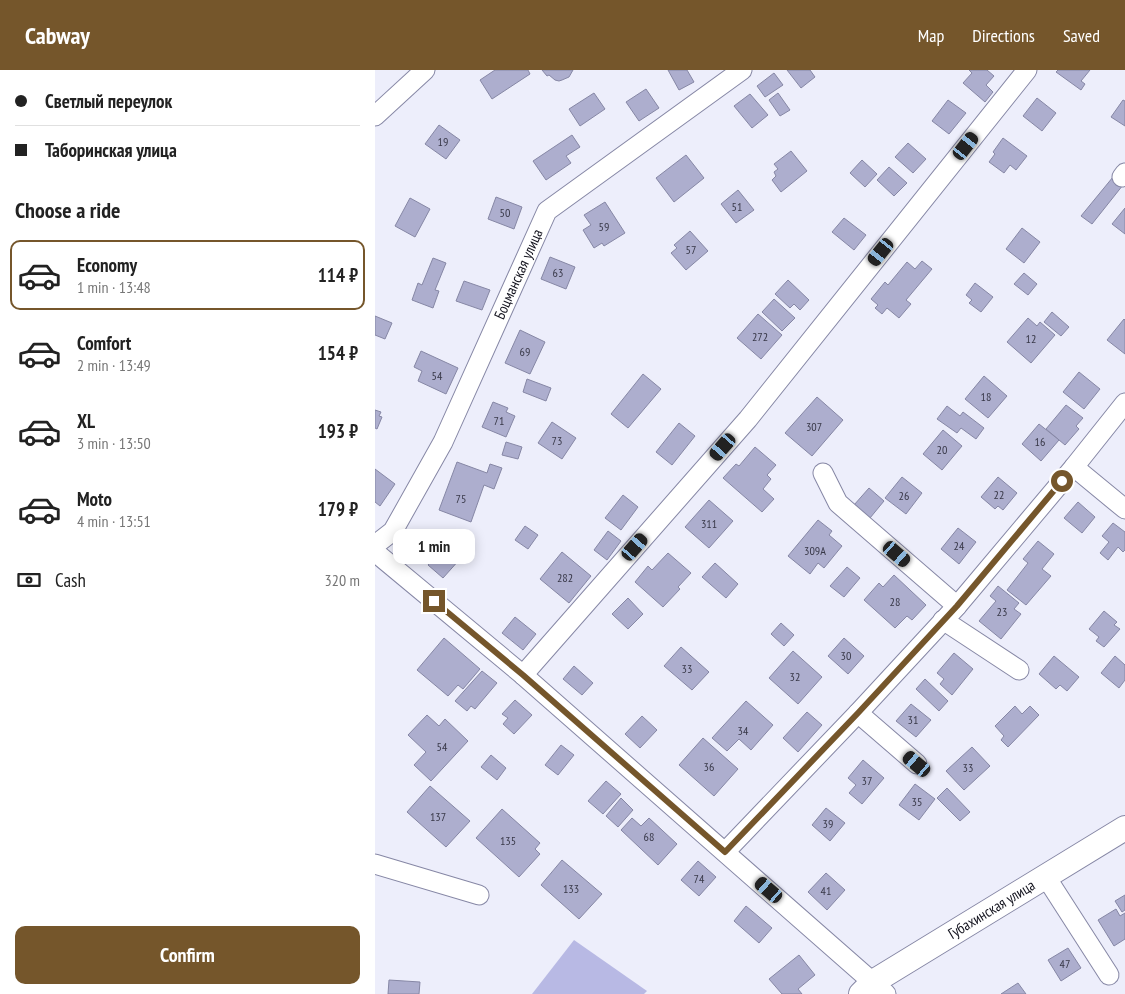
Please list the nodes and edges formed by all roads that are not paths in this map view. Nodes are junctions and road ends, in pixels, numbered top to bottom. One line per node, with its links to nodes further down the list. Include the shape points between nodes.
1 (425, 70): 4 (street)
2 (742, 70): 10 (street, Боцманская улица, via 547,211 443,442 393,531)
3 (1027, 70): 15 (street, via 748,419)
4 (383, 101): 5 (street)
5 (375, 116)
6 (1125, 403): 7 (street)
7 (1074, 467): 9 (street); 12 (street)
8 (823, 473): 12 (street, via 838,503)
9 (1125, 509)
10 (375, 546)
11 (375, 552): 15 (street)
12 (957, 606): 13 (street)
13 (943, 620): 14 (street); 16 (street)
14 (1019, 670)
15 (523, 675): 19 (street)
16 (858, 713): 17 (street); 19 (street)
17 (917, 764)
18 (1125, 828): 21 (main road, Губахинская улица)
19 (725, 852): 24 (street)
20 (375, 864): 22 (street)
21 (1046, 876): 23 (street); 24 (main road, Губахинская улица)
22 (479, 895)
23 (1109, 975)
24 (873, 990)

